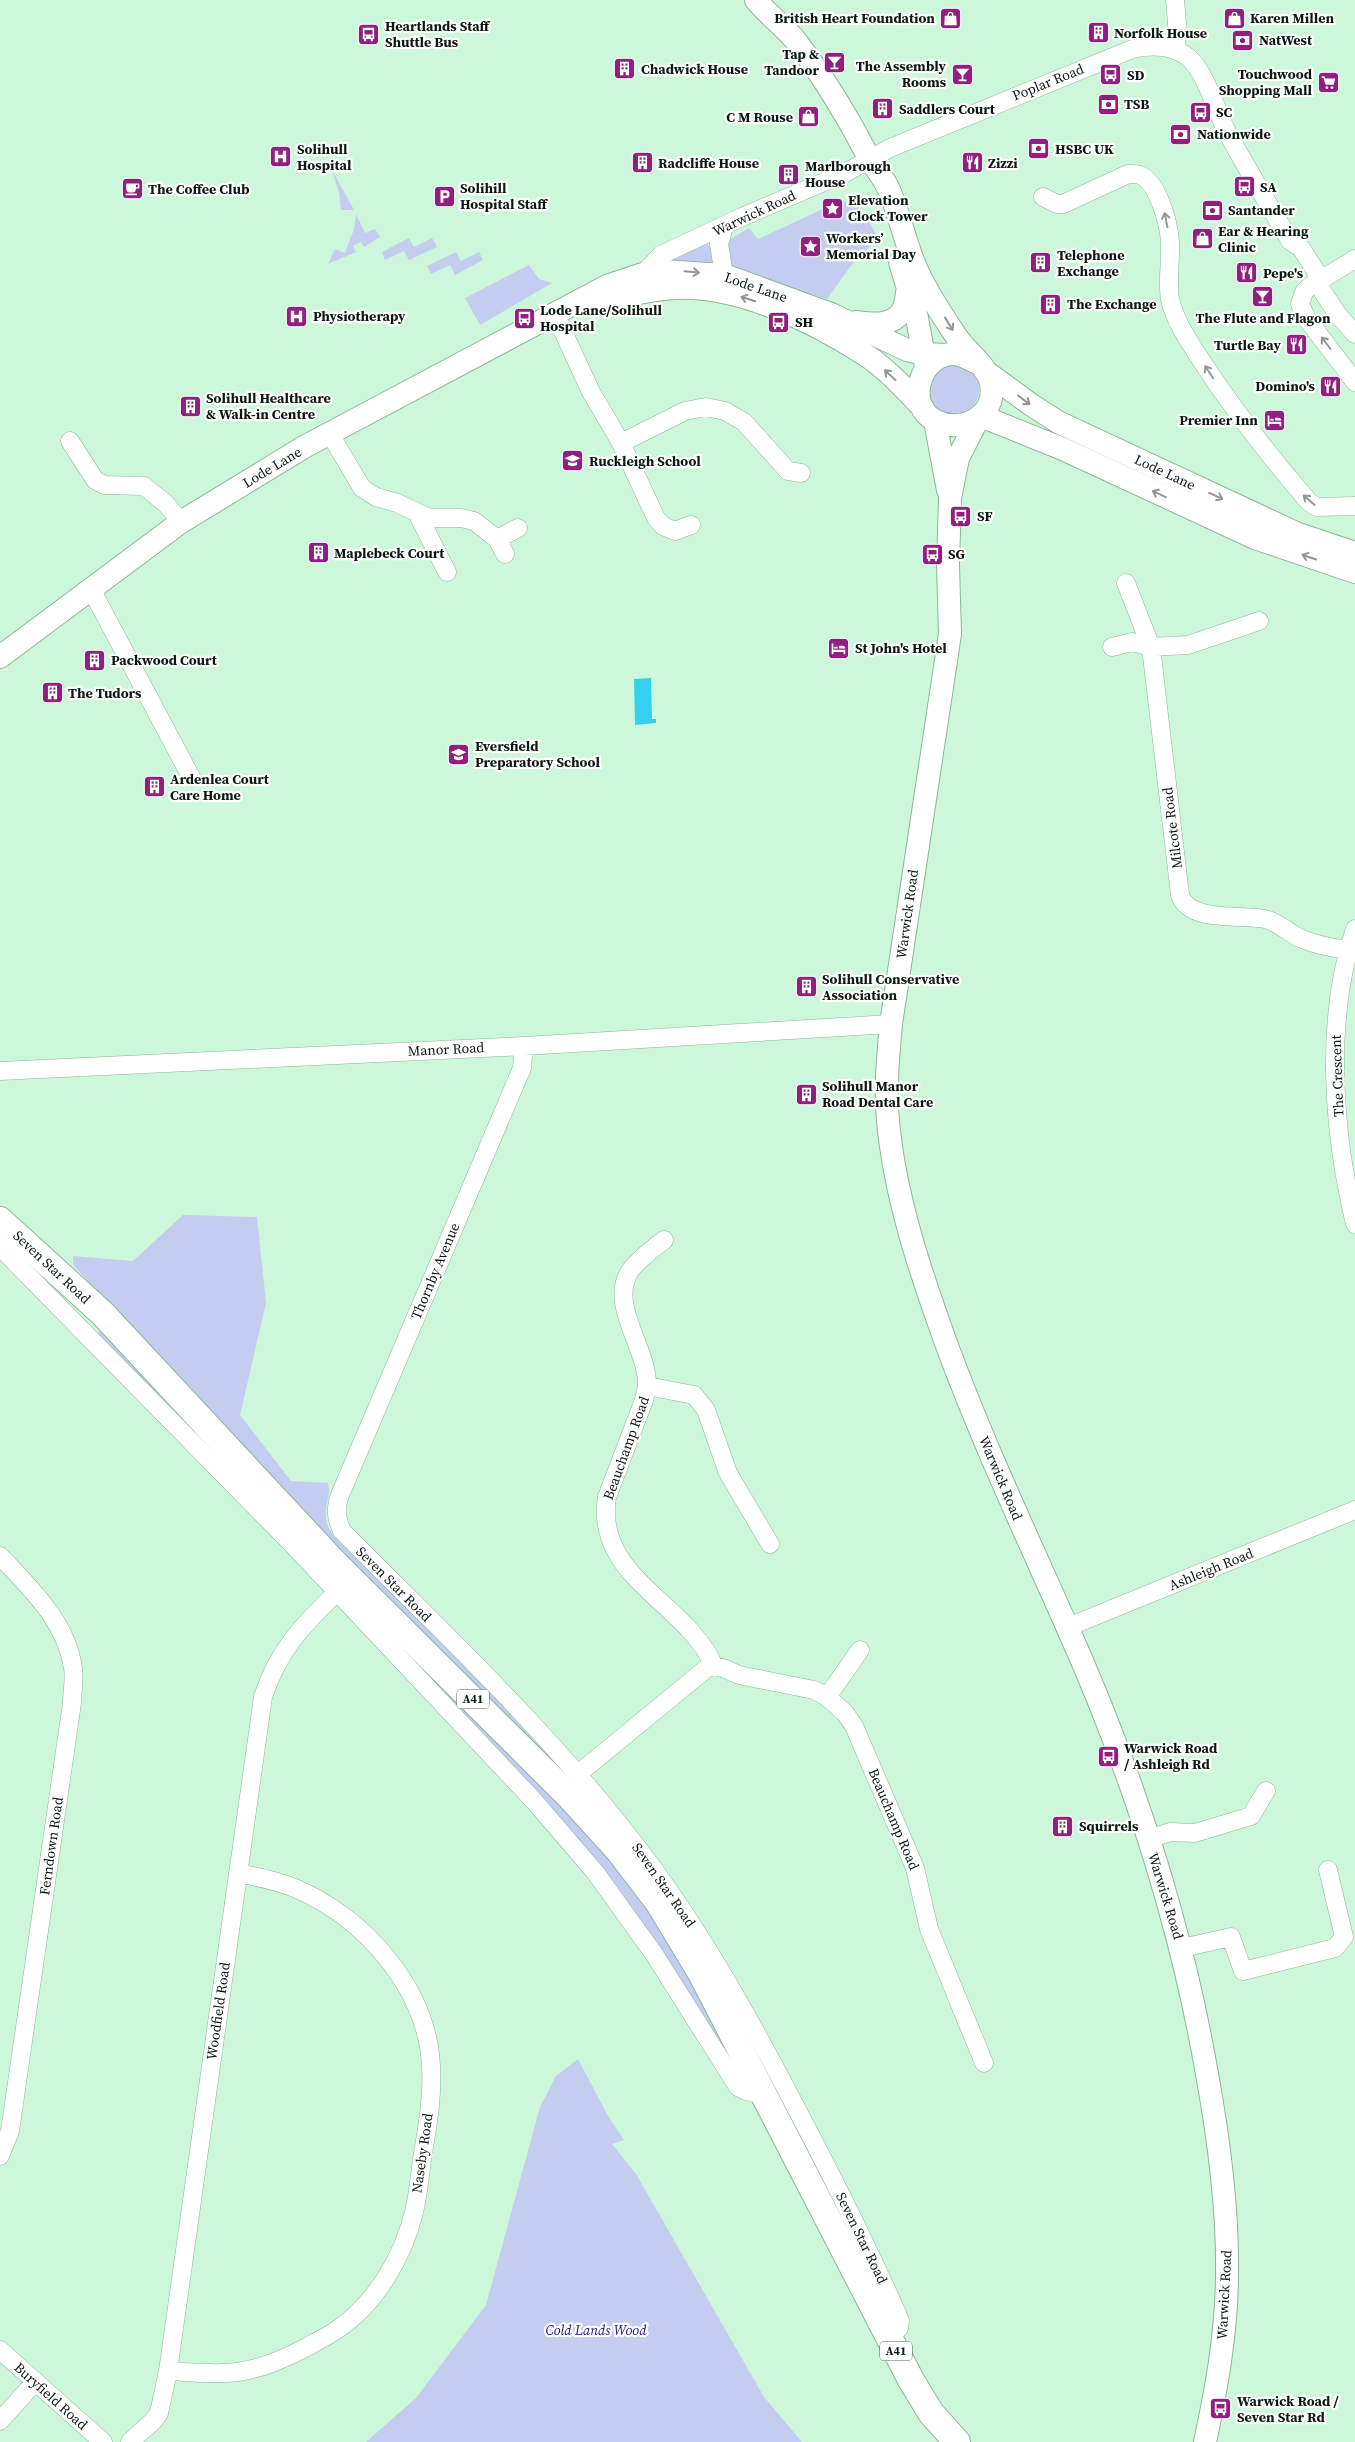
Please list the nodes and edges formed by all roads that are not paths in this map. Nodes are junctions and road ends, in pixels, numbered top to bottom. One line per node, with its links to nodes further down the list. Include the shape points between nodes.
1 (756, 0): 4 (main road)
2 (775, 0): 4 (main road)
3 (1175, 0): 5 (street)
4 (790, 35): 6 (main road, via 834,95)
5 (1176, 50): 6 (street, Poplar Road, via 1154,46 1135,48); 12 (street, via 1198,69 1227,131 1290,241 1301,248 1317,273)
6 (869, 158): 8 (street, Warwick Road, via 845,173); 13 (main road, via 875,187); 18 (main road, one-way to 18, via 889,190 923,283 962,346)
7 (1043, 197): 27 (street, one-way to 7, via 1317,507 1309,502 1264,449 1188,340 1170,298 1170,241 1165,211 1146,179 1128,174 1063,204)
8 (724, 227): 10 (street, Warwick Road, via 661,255); 11 (street, via 719,244)
9 (1355, 260): 12 (street)
10 (643, 274): 11 (main road, Lode Lane, one-way to 11, via 680,271); 14 (main road, Lode Lane, via 607,286)
11 (724, 275): 15 (main road, Lode Lane)
12 (1317, 283): 16 (street); 19 (street, one-way to 12, via 1301,310 1304,292)
13 (908, 286): 15 (main road, via 903,310 886,323); 17 (main road)
14 (559, 312): 20 (main road, Lode Lane, one-way to 14, via 865,354 787,314 726,292 678,288 657,290); 22 (main road, Lode Lane); 24 (street, via 591,392)
15 (840, 319): 17 (main road, Lode Lane)
16 (1355, 334)
17 (932, 359): 18 (main road, via 957,354); 20 (main road, via 920,379 918,390)
18 (983, 367): 21 (main road, via 991,390 990,401); 32 (main road, Lode Lane, one-way to 32, via 1058,422 1298,534)
19 (1355, 382)
20 (930, 416): 21 (main road, via 951,427); 26 (main road, Warwick Road)
21 (980, 417): 26 (main road, Warwick Road, via 958,458); 34 (main road, Lode Lane, one-way to 21, via 1255,538 1063,450)
22 (330, 434): 28 (street, via 362,488); 29 (main road, Lode Lane)
23 (70, 441): 29 (street, via 96,480 104,485 144,486)
24 (621, 443): 25 (street, via 685,412 706,407 725,411 744,422 788,471); 30 (street, via 660,523 675,532)
25 (801, 473)
26 (950, 498): 44 (main road, Warwick Road, via 950,634)
27 (1355, 506)
28 (417, 513): 31 (street, via 429,518 474,521 501,546); 33 (street)
29 (181, 522): 36 (main road, Lode Lane)
30 (691, 525)
31 (518, 528)
32 (1355, 553)
33 (447, 572)
34 (1355, 572)
35 (1126, 583): 39 (street, Milcote Road)
36 (90, 587): 40 (main road, Lode Lane); 41 (street)
37 (1259, 622): 39 (street, via 1188,645)
38 (1112, 647): 39 (street, via 1132,642)
39 (1151, 647): 43 (street, Milcote Road, via 1183,903 1199,913 1266,919 1303,939 1328,948)
40 (0, 657)
41 (191, 777)
42 (1355, 929): 43 (street, The Crescent)
43 (1348, 950): 48 (street, The Crescent, via 1335,1043 1340,1147)
44 (891, 1024): 45 (street, Manor Road); 58 (main road, Warwick Road, via 886,1085 888,1123 914,1250 964,1391)
45 (524, 1046): 46 (street, Manor Road); 53 (street, Thornby Avenue, via 522,1068)
46 (0, 1071)
47 (0, 1220): 51 (highway, Seven Star Road / A41)
48 (1355, 1224)
49 (664, 1240): 52 (street, Beauchamp Road, via 631,1269 623,1282 625,1306)
50 (0, 1246): 51 (street, Seven Star Road)
51 (94, 1323): 57 (street, Seven Star Road); 69 (highway, Seven Star Road / A41, via 562,1789 619,1851 658,1902 701,1973)
52 (647, 1386): 55 (street, via 694,1395 702,1405 728,1473); 60 (street, Beauchamp Road, via 606,1496 605,1528 618,1558 697,1640)
53 (340, 1495): 62 (street, Seven Star Road, via 336,1516 342,1531)
54 (1355, 1510): 58 (street, Ashleigh Road)
55 (770, 1544)
56 (0, 1556): 70 (street, Ferndown Road, via 47,1606 65,1639 73,1668 72,1703 10,2132)
57 (337, 1592): 66 (street, Woodfield Road, via 286,1647 270,1674 263,1697); 69 (street, Seven Star Road, via 548,1816 595,1872 654,1954 738,2087)
58 (1068, 1627): 64 (main road, Warwick Road, via 1111,1732)
59 (860, 1650): 61 (street)
60 (714, 1666): 61 (street, Beauchamp Road, via 739,1675 814,1690); 62 (street, via 701,1672)
61 (827, 1697): 68 (street, Beauchamp Road, via 854,1726 912,1859 920,1882 924,1916)
62 (578, 1774): 71 (street, Seven Star Road, via 632,1839 684,1910 760,2039 838,2189 900,2320)
63 (1266, 1791): 64 (street, via 1251,1816 1195,1833 1170,1832)
64 (1149, 1839): 67 (main road, Warwick Road)
65 (1328, 1870): 67 (street, via 1344,1938 1335,1948 1243,1971 1231,1937)
66 (238, 1873): 73 (street, Woodfield Road); 73 (street, Naseby Road, via 287,1885 324,1902 381,1950 410,1994 423,2027 431,2067 427,2127 414,2212 403,2245 375,2294 358,2313 319,2340 258,2368 236,2372)
67 (1182, 1948): 79 (main road, Warwick Road, via 1218,2135 1227,2232 1225,2322)
68 (984, 2063)
69 (764, 2094): 71 (highway, Seven Star Road / A41)
70 (0, 2156)
71 (889, 2339): 78 (highway, Seven Star Road / A41, via 932,2413)
72 (0, 2350): 74 (street, Buryfield Road)
73 (168, 2371): 77 (street, Woodfield Road, via 159,2413)
74 (35, 2382): 75 (street); 76 (street, Buryfield Road)
75 (0, 2421)
76 (103, 2442)
77 (130, 2442)
78 (957, 2442)
79 (1205, 2442)

